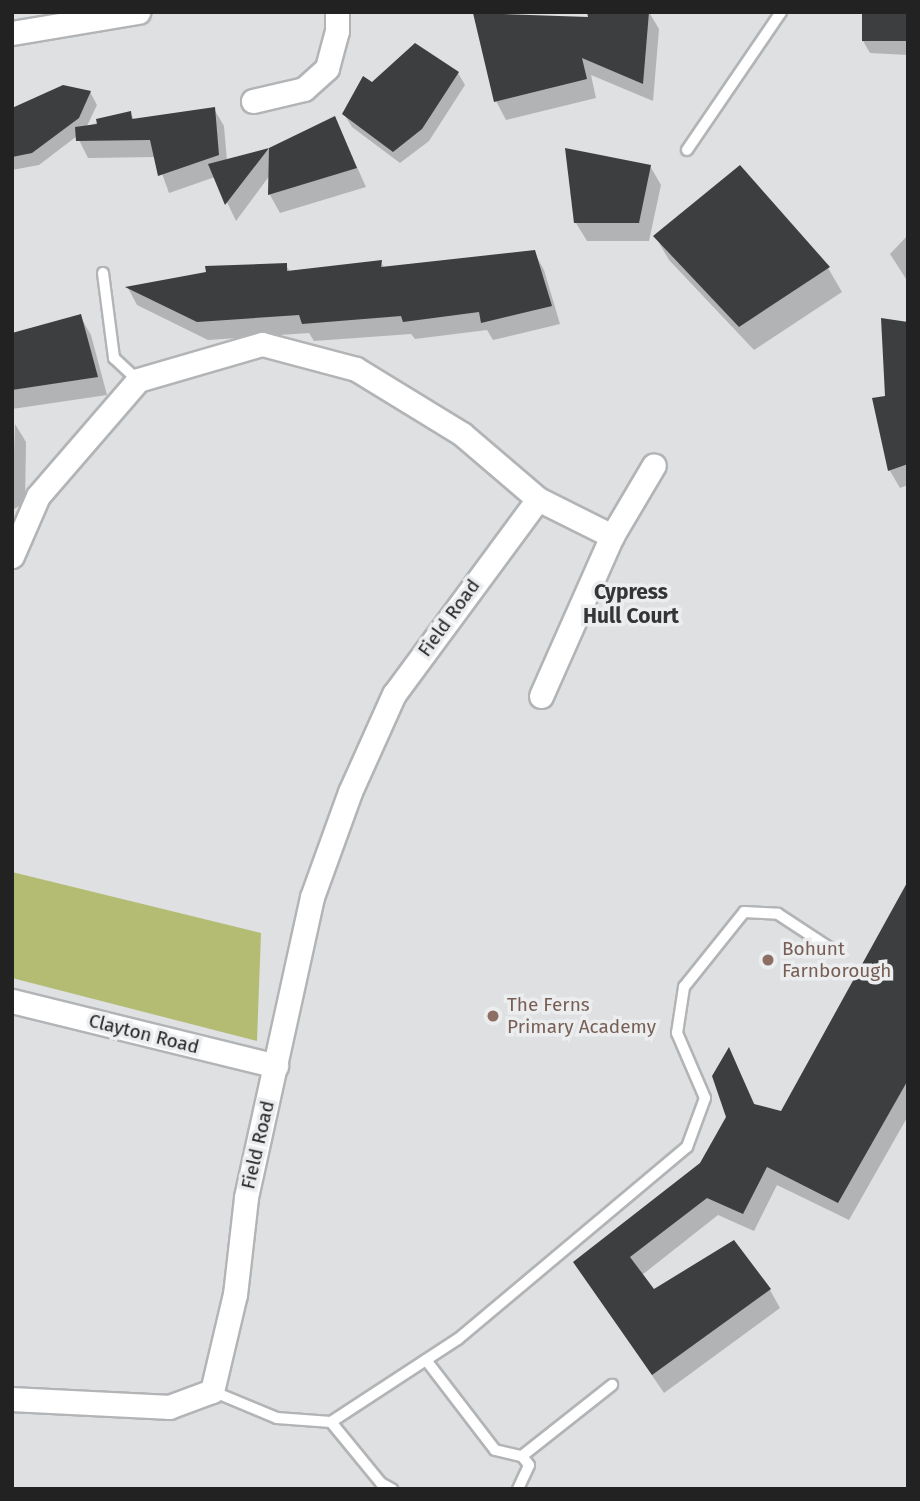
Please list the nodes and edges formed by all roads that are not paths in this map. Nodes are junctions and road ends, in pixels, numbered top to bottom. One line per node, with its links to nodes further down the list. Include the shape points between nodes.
1 (138, 12): 4 (street)
2 (337, 12): 5 (street, via 337,32 327,68 304,89)
3 (781, 12): 6 (lane)
4 (12, 33)
5 (253, 101)
6 (687, 150)
7 (103, 273): 8 (lane, via 114,358)
8 (138, 380): 10 (street, via 262,344 356,369 462,434); 12 (street, via 38,496)
9 (653, 465): 11 (street)
10 (538, 499): 11 (street); 16 (street, Field Road, via 394,694 350,792 312,897)
11 (612, 536): 13 (street)
12 (12, 556)
13 (541, 696)
14 (834, 950): 17 (lane, via 778,915 744,912 684,987 677,1033 705,1098 687,1147 458,1339)
15 (12, 1001): 16 (street, Clayton Road)
16 (276, 1066): 19 (street, Field Road, via 246,1198 224,1358)
17 (426, 1360): 21 (lane); 22 (lane, via 495,1450)
18 (612, 1385): 22 (lane)
19 (212, 1391): 20 (street, via 169,1407); 21 (lane, via 277,1418)
20 (12, 1399)
21 (331, 1422): 23 (lane, via 381,1483)
22 (522, 1456): 24 (lane, via 529,1465)
23 (392, 1489)
24 (518, 1489)

